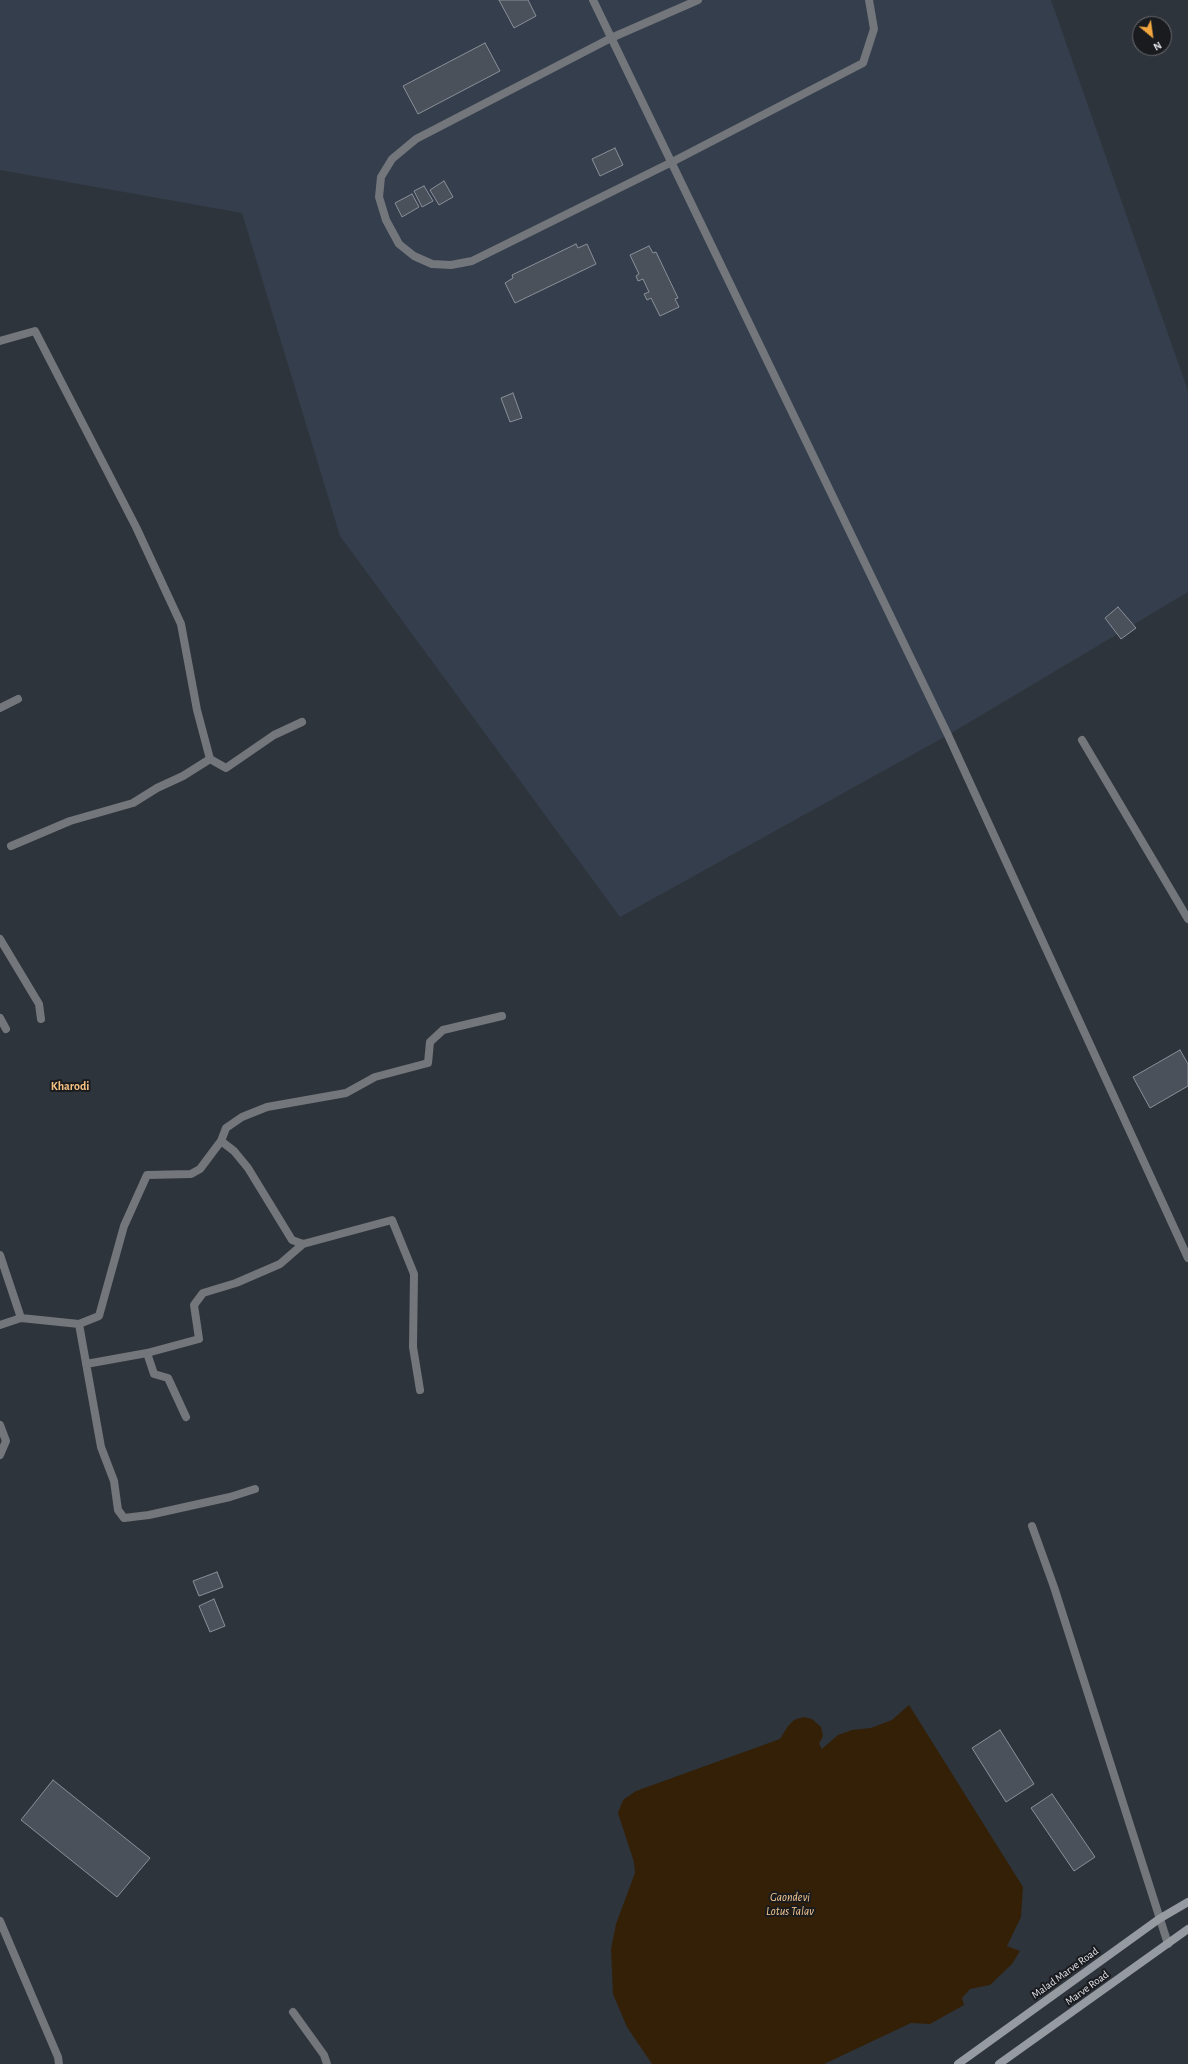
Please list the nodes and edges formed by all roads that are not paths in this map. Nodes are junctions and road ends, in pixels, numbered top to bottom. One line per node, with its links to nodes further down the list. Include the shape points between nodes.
1 (593, 0): 4 (street)
2 (698, 0): 4 (street)
3 (869, 0): 5 (street, via 874,29 864,63)
4 (611, 38): 5 (street); 5 (street, via 416,139 392,159 381,177 379,197 386,220 399,244 414,256 432,264 452,265 472,261)
5 (672, 162): 22 (street, via 951,742)
6 (0, 341): 11 (street, via 35,331 136,527 181,624 197,710)
7 (18, 699): 8 (street)
8 (0, 708)
9 (302, 722): 11 (street, via 274,735 226,768)
10 (1082, 740): 13 (street)
11 (210, 759): 12 (street, via 133,803 70,822)
12 (11, 846)
13 (1188, 919)
14 (0, 939): 17 (street, via 39,1004)
15 (502, 1016): 19 (street, via 443,1030 430,1042 428,1063 375,1077 346,1093 267,1107 242,1117 226,1128)
16 (0, 1018): 18 (street)
17 (41, 1019)
18 (6, 1029)
19 (221, 1141): 20 (street, via 234,1151 248,1168 292,1240); 24 (street, via 200,1169 191,1174 147,1176 124,1226 99,1316)
20 (304, 1244): 26 (street, via 280,1264 236,1283 203,1293 194,1305 198,1339); 28 (street, via 392,1220 414,1274 413,1347)
21 (0, 1255): 23 (street)
22 (1188, 1258)
23 (21, 1318): 24 (street); 25 (street)
24 (80, 1324): 27 (street)
25 (0, 1325)
26 (148, 1353): 27 (street); 29 (street, via 154,1374 168,1378)
27 (86, 1364): 32 (street, via 101,1447 114,1482 118,1510 124,1518 230,1498)
28 (420, 1390)
29 (186, 1418)
30 (0, 1425): 31 (street, via 6,1441)
31 (0, 1455)
32 (255, 1489)
33 (1032, 1526): 35 (street, via 1054,1587)
34 (1188, 1902): 35 (main road, Malad Marve Road)
35 (1159, 1919): 38 (street); 42 (main road, Malad Marve Road)
36 (0, 1921): 40 (street)
37 (1188, 1929): 38 (main road, Marve Road)
38 (1168, 1944): 43 (main road, Marve Road)
39 (293, 2012): 41 (street, via 324,2055)
40 (59, 2064)
41 (327, 2064)
42 (958, 2064)
43 (999, 2064)

